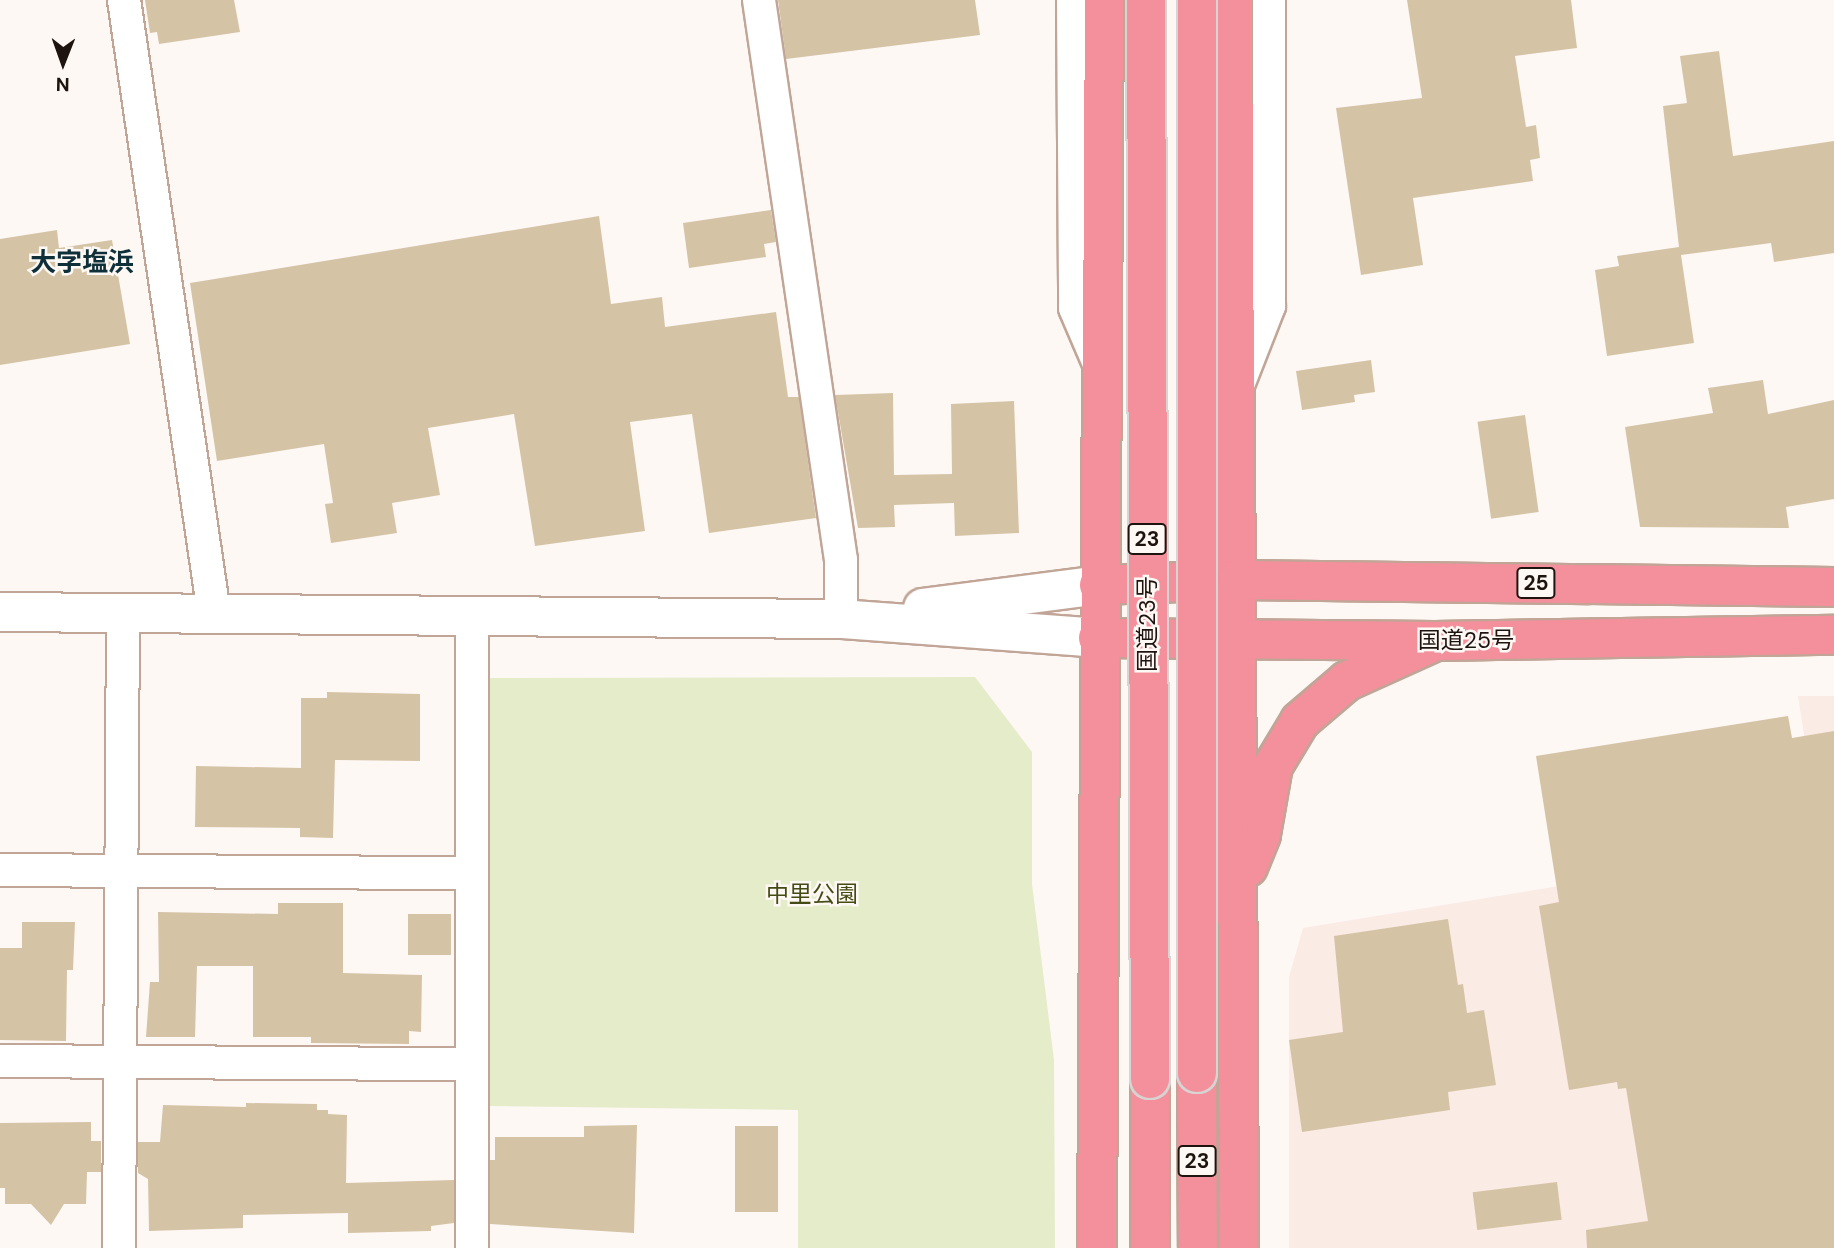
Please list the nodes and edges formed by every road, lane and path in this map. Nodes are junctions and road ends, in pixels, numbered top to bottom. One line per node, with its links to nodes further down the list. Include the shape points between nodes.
1 (124, 0): 16 (street)
2 (759, 0): 18 (street, via 841,560)
3 (1073, 0): 9 (street, via 1075,308)
4 (1104, 0): 9 (highway)
5 (1146, 0): 33 (highway, 国道23号 / 23, bridge)
6 (1197, 0): 34 (highway, 23, bridge)
7 (1233, 0): 10 (highway)
8 (1269, 0): 10 (street, via 1269,306)
9 (1105, 380): 12 (highway)
10 (1232, 398): 11 (highway)
11 (1238, 580): 12 (highway, 25); 13 (highway, 25); 20 (highway)
12 (1099, 585): 18 (street); 21 (highway)
13 (1834, 587)
14 (0, 612): 15 (street)
15 (122, 613): 16 (street); 24 (street)
16 (214, 613): 17 (street)
17 (472, 615): 18 (street); 25 (street)
18 (841, 619): 21 (street)
19 (1834, 635): 22 (highway, 国道25号)
20 (1234, 636): 21 (highway, 国道25号); 22 (highway, 国道25号); 26 (highway)
21 (1098, 638): 32 (highway)
22 (1436, 641): 26 (highway, via 1347,681 1300,721 1273,766 1261,834)
23 (0, 870): 24 (street)
24 (121, 870): 25 (street); 28 (street)
25 (471, 873): 29 (street)
26 (1239, 889): 35 (highway)
27 (0, 1061): 28 (street)
28 (120, 1061): 29 (street); 30 (street)
29 (472, 1064): 31 (street)
30 (118, 1248)
31 (472, 1248)
32 (1097, 1248)
33 (1150, 1248)
34 (1198, 1248)
35 (1239, 1248)

